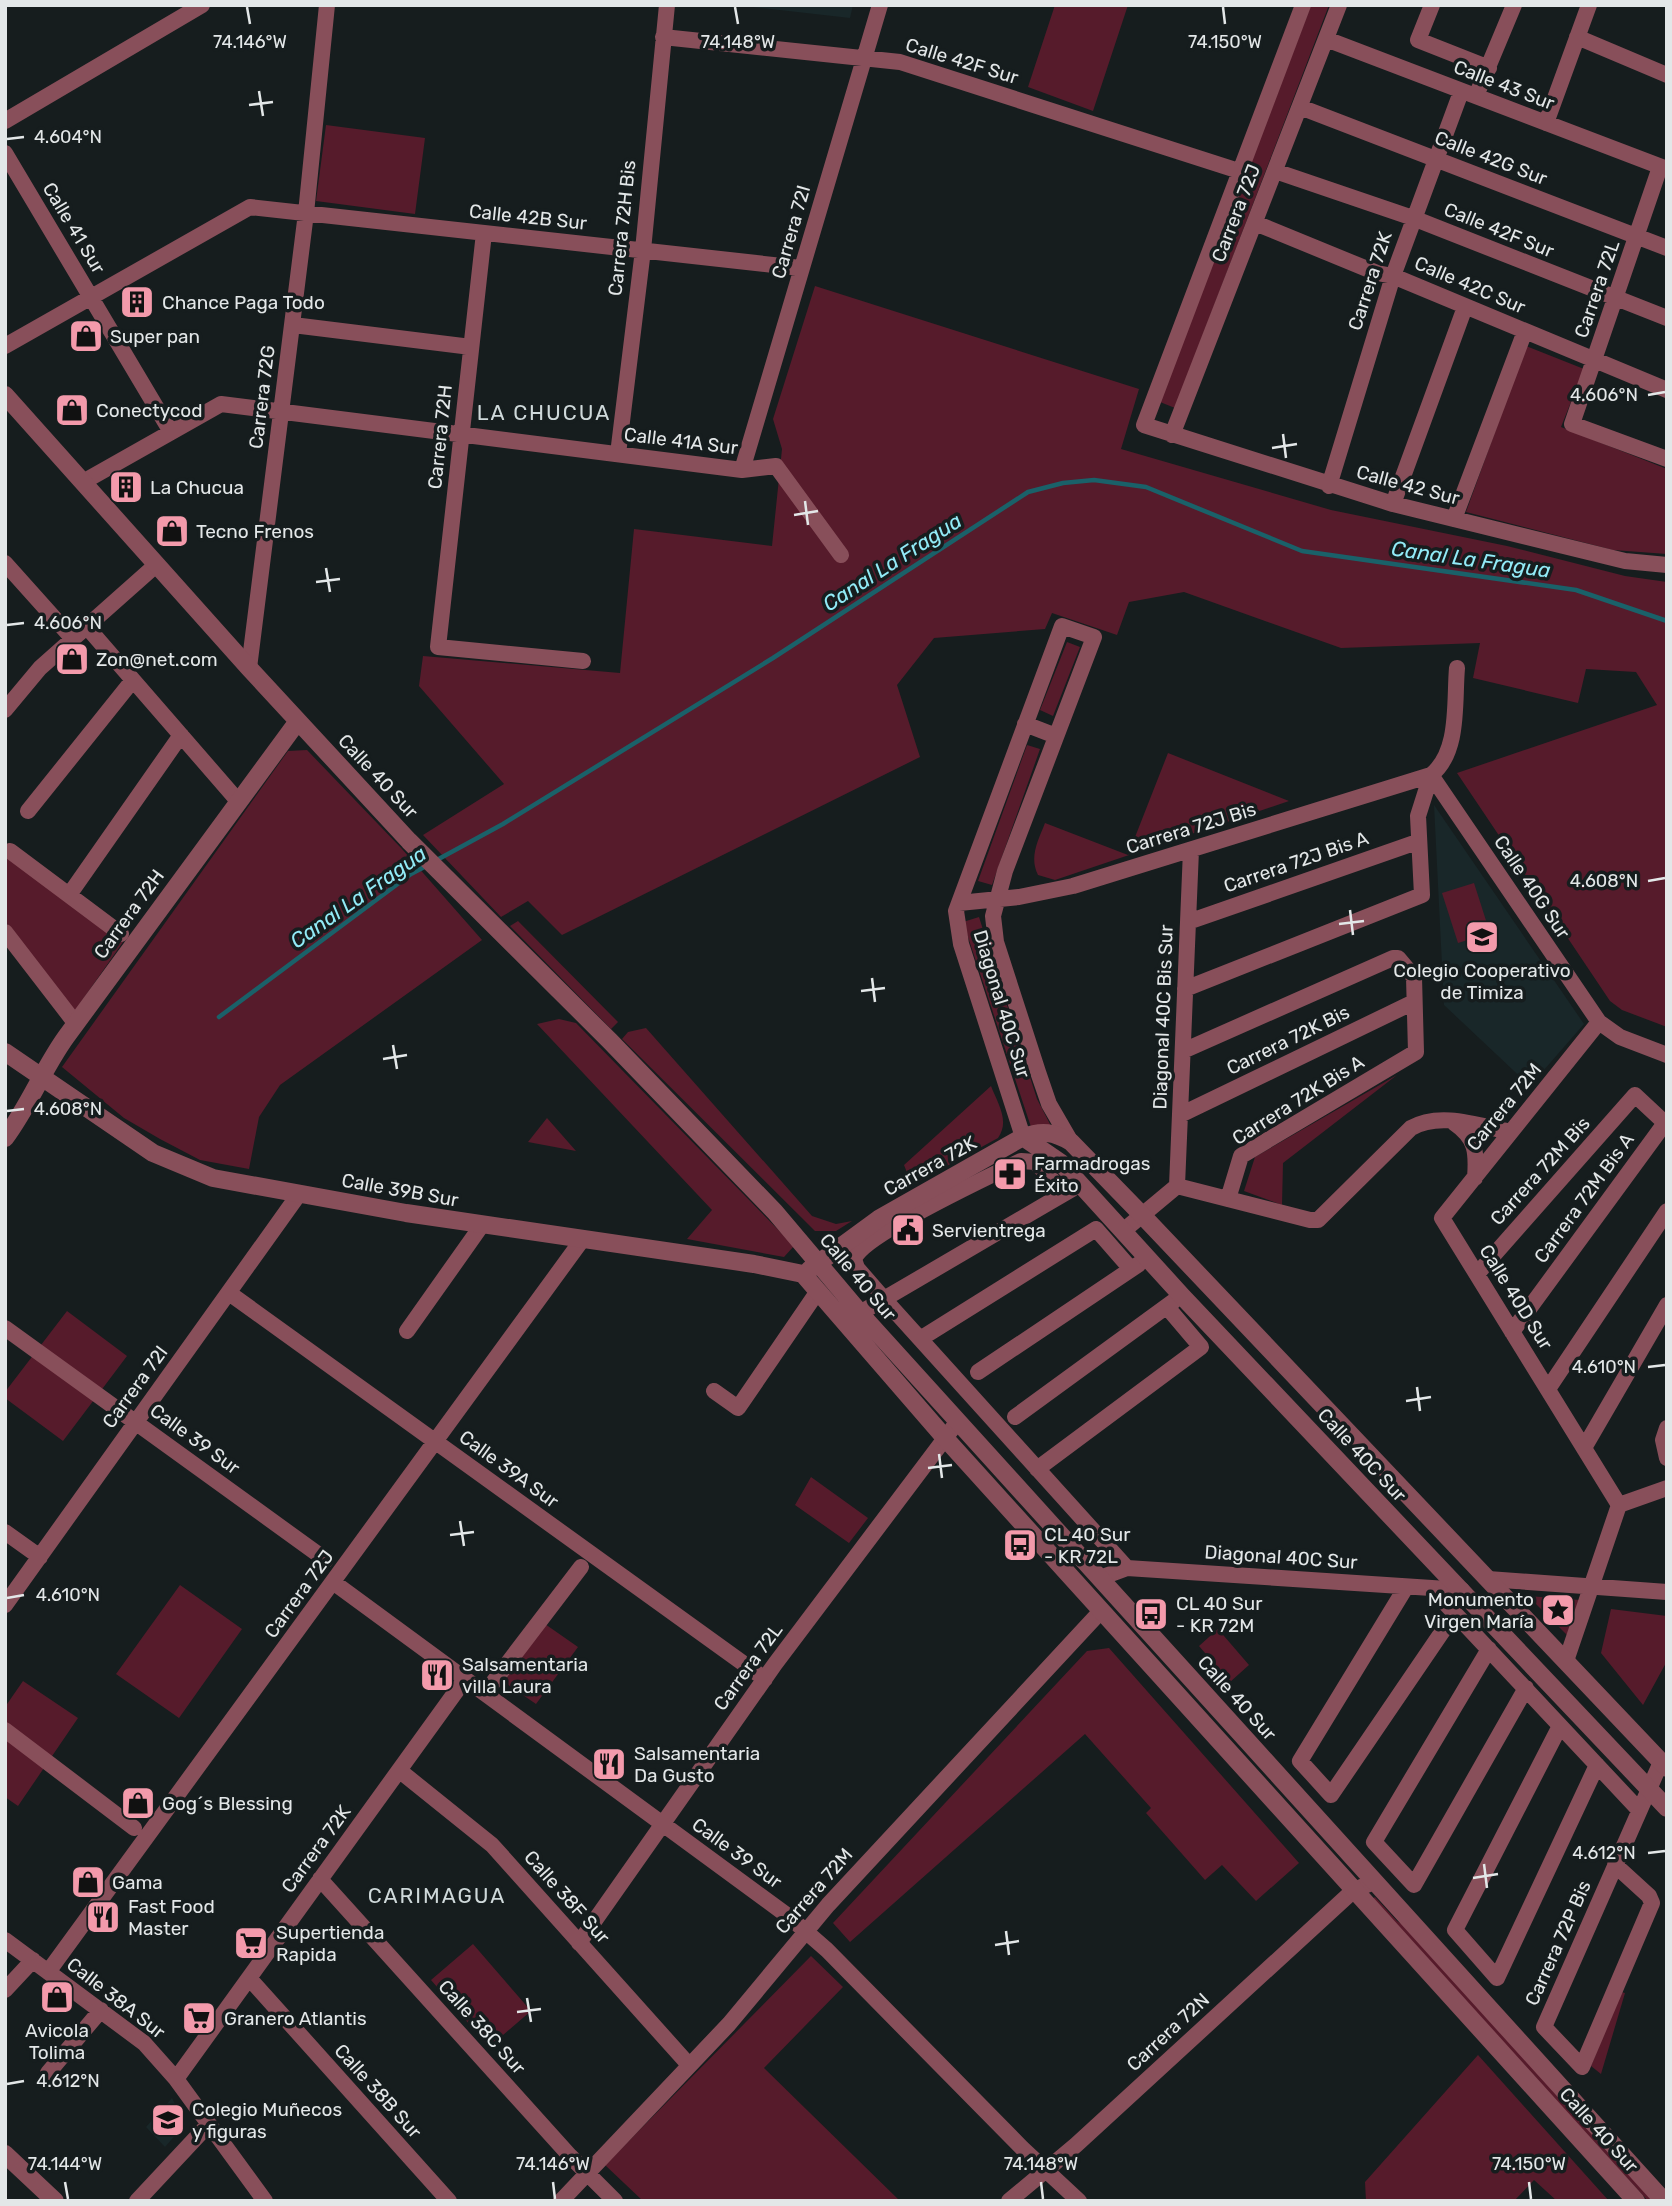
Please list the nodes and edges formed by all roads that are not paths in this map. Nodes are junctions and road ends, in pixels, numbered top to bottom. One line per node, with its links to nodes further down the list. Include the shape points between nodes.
1 (202, 5): 10 (street)
2 (327, 5): 26 (street, Carrera 72G)
3 (667, 5): 11 (street, Carrera 72H Bis)
4 (880, 5): 14 (street, Carrera 72I)
5 (1303, 5): 25 (street, Carrera 72J)
6 (1339, 5): 13 (street, Carrera 72J)
7 (1432, 5): 15 (street, via 1418,40)
8 (1514, 5): 15 (street, Carrera 72K)
9 (1589, 5): 12 (street)
10 (177, 12): 19 (street)
11 (663, 37): 14 (street, Calle 42F Sur); 32 (street, Carrera 72H Bis)
12 (1577, 37): 16 (street); 20 (street)
13 (1326, 39): 17 (street, Calle 43 Sur); 18 (street, Carrera 72J)
14 (864, 58): 25 (street, Calle 42F Sur, via 910,65); 33 (street, Carrera 72I)
15 (1489, 68): 17 (street, Carrera 72K)
16 (1667, 75)
17 (1469, 94): 20 (street, Calle 43 Sur); 22 (street, Carrera 72K)
18 (1300, 107): 22 (street, Calle 42G Sur); 24 (street, Carrera 72J)
19 (5, 121)
20 (1546, 123): 23 (street, Calle 43 Sur)
21 (5, 153): 35 (street, Calle 41 Sur)
22 (1436, 159): 27 (street, Carrera 72K); 30 (street, Calle 42G Sur)
23 (1663, 168): 30 (street, Carrera 72L)
24 (1275, 171): 27 (street, Calle 42F Sur); 28 (street, Carrera 72J)
25 (1239, 172): 47 (street, Carrera 72J)
26 (306, 213): 29 (street, Calle 42B Sur); 35 (street, Calle 42B Sur, via 250,207); 39 (street, Carrera 72G)
27 (1413, 218): 34 (street, Carrera 72K); 36 (street, Calle 42F Sur)
28 (1255, 223): 34 (street, Calle 42C Sur); 50 (street, Carrera 72J)
29 (484, 233): 32 (street, Calle 42B Sur); 42 (street, Carrera 72H)
30 (1637, 237): 31 (street, Calle 42G Sur); 36 (street, Carrera 72L)
31 (1667, 247)
32 (643, 250): 33 (street, Calle 42B Sur); 51 (street, Carrera 72H Bis)
33 (801, 268): 53 (street, Carrera 72I)
34 (1393, 276): 37 (street, Calle 42C Sur); 55 (street, Carrera 72K)
35 (90, 296): 41 (street); 48 (street, Calle 41 Sur)
36 (1616, 299): 38 (street, Calle 42F Sur); 43 (street, Carrera 72L)
37 (1465, 307): 40 (street, Calle 42C Sur); 56 (street)
38 (1667, 318)
39 (293, 325): 42 (street); 46 (street, Carrera 72G)
40 (1525, 331): 43 (street, Calle 42C Sur); 57 (street)
41 (5, 346)
42 (471, 347): 49 (street, Carrera 72H)
43 (1595, 359): 44 (street, Calle 42C Sur); 52 (street, Carrera 72L, via 1572,424)
44 (1667, 390)
45 (5, 395): 54 (street, Calle 40 Sur)
46 (282, 411): 48 (street, Calle 41A Sur, via 220,404); 49 (street, Calle 41A Sur); 66 (street, Carrera 72G)
47 (1144, 425): 50 (street, Calle 42 Sur)
48 (171, 432): 54 (street)
49 (462, 434): 51 (street, Calle 41A Sur); 64 (street, Carrera 72H, via 438,647)
50 (1172, 435): 55 (street, Calle 42 Sur)
51 (618, 454): 53 (street, Calle 41A Sur)
52 (1667, 460)
53 (742, 470): 58 (street, Calle 41A Sur, via 776,466)
54 (83, 482): 60 (street, Calle 40 Sur)
55 (1329, 486): 56 (street, Calle 42 Sur)
56 (1392, 504): 57 (street, Calle 42 Sur)
57 (1454, 519): 61 (street, Calle 42 Sur, via 1625,561)
58 (841, 555)
59 (5, 563): 63 (street)
60 (156, 565): 62 (street); 66 (street, Calle 40 Sur)
61 (1667, 565)
62 (87, 627): 63 (street); 67 (street)
63 (73, 639): 68 (street)
64 (583, 661)
65 (1457, 667): 73 (street, via 1450,749 1443,766)
66 (249, 668): 69 (street, Calle 40 Sur)
67 (133, 680): 71 (street); 75 (street)
68 (5, 709)
69 (298, 721): 74 (street, Carrera 72H); 114 (street, Calle 40 Sur, via 440,873 775,1212)
70 (1025, 724): 72 (street); 72 (street, Diagonal 40C Sur, via 1062,626 1094,637); 81 (street, Diagonal 40C Sur)
71 (181, 735): 74 (street); 79 (street)
72 (1056, 736): 80 (street, Diagonal 40C Sur)
73 (1431, 775): 76 (street); 77 (street, Carrera 72J Bis); 87 (street, Calle 40G Sur)
74 (238, 801): 88 (street, Carrera 72H)
75 (28, 810)
76 (1417, 842): 82 (street, Carrera 72J Bis A); 85 (street, via 1422,895)
77 (1191, 850): 80 (street, Carrera 72J Bis, via 1047,892); 82 (street, Diagonal 40C Bis Sur)
78 (10, 851): 79 (street)
79 (69, 895): 84 (street)
80 (996, 899): 81 (street, Carrera 72J Bis); 99 (street, Diagonal 40C Sur, via 993,930 1000,954 1049,1104)
81 (959, 903): 97 (street, Diagonal 40C Sur, via 956,920 961,944)
82 (1188, 922): 85 (street, Diagonal 40C Bis Sur)
83 (5, 932): 88 (street)
84 (121, 934)
85 (1185, 989): 89 (street, Diagonal 40C Bis Sur)
86 (1414, 1002): 89 (street, via 1414,977 1393,958); 93 (street, Carrera 72K Bis); 105 (street, Carrera 72K Bis A, via 1417,1048 1413,1054 1241,1156)
87 (1599, 1022): 91 (street, via 1620,1037); 96 (street, Carrera 72M)
88 (76, 1024): 92 (street, Carrera 72H)
89 (1183, 1051): 93 (street, Diagonal 40C Bis Sur)
90 (5, 1052): 92 (street, Calle 39B Sur)
91 (1667, 1055)
92 (41, 1076): 98 (street, Carrera 72H, via 28,1106); 104 (street, Calle 39B Sur, via 171,1163 231,1182)
93 (1180, 1115): 102 (street, Diagonal 40C Bis Sur)
94 (1452, 1121): 96 (street); 101 (street, via 1476,1148); 105 (street, via 1423,1121 1411,1128 1324,1215 1310,1220)
95 (1665, 1124): 116 (street, Carrera 72M Bis, via 1635,1095); 126 (street, Carrera 72M Bis A)
96 (1511, 1132): 101 (street, Carrera 72M)
97 (1023, 1137): 99 (street, Carrera 72K, via 1049,1132); 100 (street, Carrera 72K); 103 (street, Calle 40C Sur, via 1052,1154)
98 (5, 1138)
99 (1071, 1142): 107 (street, Calle 40C Sur)
100 (992, 1165): 103 (street, Carrera 72K, via 1028,1160); 113 (street, Carrera 72K, via 860,1250); 114 (street, Carrera 72K, via 880,1218)
101 (1475, 1178): 108 (street, Carrera 72M)
102 (1177, 1186): 105 (street); 107 (street)
103 (1073, 1189): 110 (street, Calle 40C Sur); 119 (street)
104 (299, 1194): 109 (street, Calle 39B Sur); 117 (street, Carrera 72I)
105 (1228, 1199)
106 (1667, 1211): 129 (street)
107 (1142, 1215): 110 (street); 141 (street, Calle 40C Sur)
108 (1443, 1218): 116 (street, Calle 40D Sur)
109 (482, 1225): 111 (street, Calle 39B Sur); 125 (street)
110 (1123, 1231): 112 (street, Calle 40C Sur)
111 (582, 1240): 114 (street, Calle 39B Sur); 136 (street, Carrera 72J)
112 (1147, 1258): 115 (street); 118 (street, Calle 40C Sur)
113 (855, 1264): 119 (street, Calle 40 Sur)
114 (810, 1268): 120 (street, Calle 40 Sur); 123 (street, Calle 40 Sur)
115 (1131, 1269): 127 (street, via 1096,1229); 128 (street)
116 (1477, 1274): 126 (street, Calle 40D Sur)
117 (229, 1293): 133 (street, Carrera 72I); 136 (street, Calle 39A Sur)
118 (1182, 1296): 122 (street); 143 (street, Calle 40C Sur)
119 (884, 1299): 123 (street); 127 (street, Calle 40 Sur)
120 (819, 1301): 130 (street, via 738,1408); 135 (street, Calle 40 Sur)
121 (1667, 1305): 137 (street)
122 (1167, 1307): 131 (street); 139 (street, via 1201,1347)
123 (860, 1313): 132 (street, Calle 40 Sur)
124 (5, 1328): 133 (street, Calle 39 Sur)
125 (407, 1331)
126 (1512, 1332): 129 (street, Calle 40D Sur)
127 (920, 1339): 139 (street, Calle 40 Sur)
128 (978, 1372)
129 (1548, 1390): 137 (street, Calle 40D Sur)
130 (714, 1391)
131 (1015, 1418)
132 (958, 1421): 135 (street, Carrera 72L); 149 (street, Calle 40 Sur)
133 (136, 1423): 145 (street, Carrera 72I); 146 (street, Calle 39 Sur)
134 (1667, 1429): 138 (street, via 1663,1440)
135 (945, 1438): 158 (street, Calle 40 Sur); 163 (street, Carrera 72L)
136 (435, 1442): 151 (street, Carrera 72J); 163 (street, Calle 39A Sur)
137 (1584, 1448): 142 (street, Calle 40D Sur)
138 (1667, 1458)
139 (1037, 1469): 148 (street, Calle 40 Sur)
140 (1667, 1488): 142 (street)
141 (1409, 1496): 143 (street); 150 (street, Calle 40C Sur)
142 (1619, 1505): 152 (street)
143 (1390, 1515): 155 (street, Calle 40C Sur)
144 (5, 1532): 145 (street)
145 (40, 1557): 157 (street, Carrera 72I)
146 (326, 1560)
147 (581, 1567): 165 (street)
148 (1128, 1568): 149 (street, Diagonal 40C Sur); 153 (street, Diagonal 40C Sur)
149 (1100, 1578): 177 (street, Calle 40 Sur)
150 (1488, 1579): 152 (street); 161 (street, Calle 40C Sur)
151 (333, 1582): 162 (street, Calle 39 Sur); 185 (street, Carrera 72J)
152 (1590, 1586): 156 (street); 161 (street)
153 (1406, 1587): 154 (street, Diagonal 40C Sur); 159 (street, via 1300,1761 1331,1795)
154 (1431, 1588): 155 (street, Diagonal 40C Sur); 159 (street)
155 (1462, 1590): 171 (street, Calle 40C Sur)
156 (1667, 1592)
157 (5, 1605)
158 (1101, 1611): 180 (street, Calle 40 Sur); 181 (street, Carrera 72M)
159 (1455, 1613): 160 (street)
160 (1489, 1649): 164 (street); 164 (street, via 1374,1842 1414,1885)
161 (1566, 1661): 169 (street, Calle 40C Sur)
162 (465, 1679): 165 (street, Calle 39 Sur); 170 (street, Carrera 72K)
163 (765, 1679): 174 (street, Carrera 72L)
164 (1525, 1688): 166 (street)
165 (485, 1693): 174 (street, Calle 39 Sur)
166 (1560, 1726): 168 (street); 168 (street, via 1455,1930 1497,1978)
167 (5, 1730): 175 (street)
168 (1597, 1765): 173 (street)
169 (1664, 1765): 171 (street, Carrera 72P Bis)
170 (400, 1770): 178 (street, Carrera 72K); 183 (street, Calle 38F Sur, via 492,1845)
171 (1649, 1789): 172 (street, Calle 40C Sur); 173 (street, Carrera 72P Bis)
172 (1667, 1808)
173 (1639, 1811): 176 (street, Carrera 72P Bis)
174 (663, 1824): 181 (street, Calle 39 Sur); 183 (street, Carrera 72L)
175 (134, 1828)
176 (1615, 1865): 189 (street, Carrera 72P Bis); 189 (street, Calle 40 Sur, via 1652,1903 1581,2067)
177 (1361, 1866): 179 (street, Calle 40 Sur); 180 (street)
178 (320, 1879): 186 (street, Carrera 72K); 196 (street, Calle 38C Sur)
179 (1374, 1882): 180 (street, Carrera 72N); 206 (street, Calle 40 Sur)
180 (1354, 1890): 195 (street, Carrera 72N); 205 (street, Calle 40 Sur)
181 (806, 1931): 190 (street, Carrera 72M); 195 (street, Calle 39 Sur)
182 (5, 1940): 184 (street, Calle 38A Sur)
183 (579, 1943): 190 (street, Calle 38F Sur)
184 (33, 1960): 185 (street, Calle 38A Sur); 187 (street)
185 (48, 1972): 188 (street, Calle 38A Sur)
186 (249, 1978): 192 (street, Carrera 72K); 200 (street, Calle 38B Sur)
187 (5, 1990)
188 (101, 2010): 191 (street); 192 (street, Calle 38A Sur, via 144,2043)
189 (1544, 2027)
190 (689, 2065): 196 (street, Carrera 72M)
191 (48, 2073)
192 (176, 2079): 193 (street, Calle 38A Sur)
193 (208, 2125): 198 (street); 199 (street, Calle 38A Sur)
194 (5, 2154): 197 (street)
195 (1046, 2170): 203 (street, Carrera 72N); 204 (street, Calle 39 Sur)
196 (586, 2173): 201 (street, Carrera 72M); 202 (street, Calle 38C Sur)
197 (55, 2201)
198 (137, 2201)
199 (264, 2201)
200 (449, 2201)
201 (561, 2201)
202 (615, 2201)
203 (1009, 2201)
204 (1079, 2201)
205 (1636, 2201)
206 (1664, 2201)

